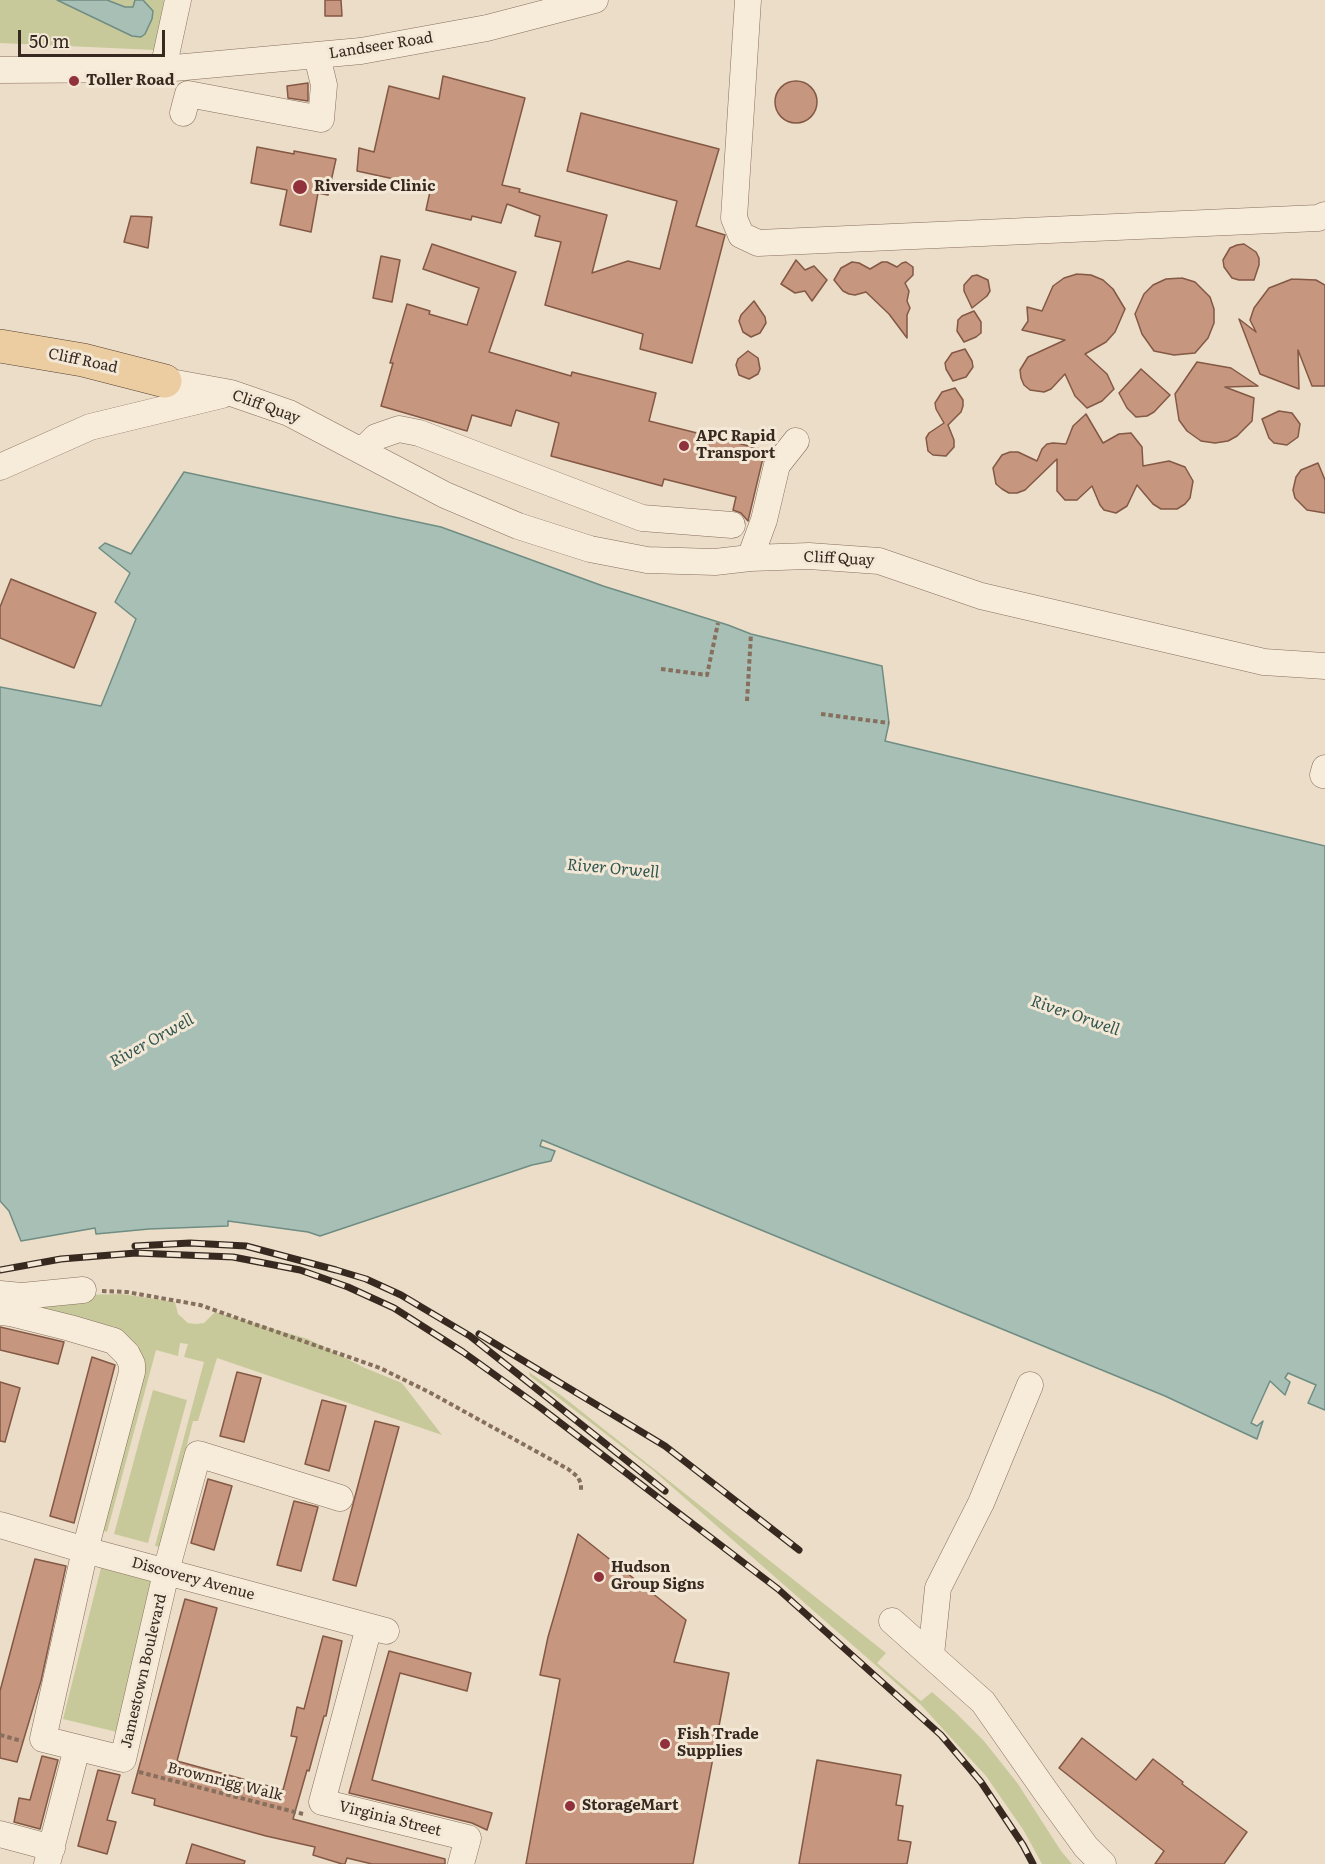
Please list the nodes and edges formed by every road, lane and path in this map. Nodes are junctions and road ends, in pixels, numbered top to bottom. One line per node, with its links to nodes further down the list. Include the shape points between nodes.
1 (178, 0): 5 (street)
2 (595, 0): 4 (street, Landseer Road, via 487,28)
3 (748, 0): 8 (street, via 734,218 741,235 758,243)
4 (317, 56): 5 (street, Landseer Road); 7 (street, via 324,85 321,119 188,94)
5 (163, 69): 6 (street, Landseer Road)
6 (0, 70)
7 (183, 113)
8 (1325, 215)
9 (0, 346): 10 (main road, Cliff Road, via 83,360)
10 (165, 381): 11 (street, Cliff Quay)
11 (231, 393): 13 (street, Cliff Quay, via 289,413); 14 (street, via 90,427)
12 (796, 441): 16 (street, via 777,465)
13 (362, 451): 15 (street, via 376,437 399,429 419,433 642,518); 16 (street, Cliff Quay, via 445,495 518,526 590,549 647,560)
14 (0, 467)
15 (732, 525)
16 (750, 558): 19 (street, Cliff Quay, via 809,556 879,561 993,598 1264,662)
17 (718, 623): 20 (path, via 707,675)
18 (751, 634): 21 (path)
19 (1325, 666)
20 (661, 669)
21 (747, 701)
22 (821, 714): 23 (path)
23 (889, 723)
24 (83, 1290): 25 (street, via 22,1296); 28 (path, via 127,1292 200,1305 380,1368 568,1469 578,1476)
25 (0, 1294)
26 (0, 1312): 31 (street, via 114,1341 132,1364)
27 (1030, 1385): 35 (street, via 981,1503 938,1588)
28 (580, 1491)
29 (340, 1498): 32 (street, Jamestown Boulevard, via 198,1454)
30 (1, 1528): 31 (street, Discovery Avenue)
31 (85, 1550): 32 (street, Discovery Avenue); 36 (street, Jamestown Boulevard, via 43,1739)
32 (167, 1572): 34 (street, Discovery Avenue); 37 (street, Jamestown Boulevard)
33 (892, 1621): 35 (street)
34 (377, 1629): 38 (street, Virginia Street)
35 (931, 1655): 42 (street, via 983,1702 1052,1802)
36 (77, 1748): 37 (street, Jamestown Boulevard); 40 (street)
37 (123, 1758): 38 (path, Brownrigg Walk, via 133,1771 309,1815)
38 (322, 1802): 41 (street, Virginia Street, via 468,1838)
39 (0, 1834): 40 (street)
40 (50, 1856)
41 (461, 1864)
42 (1102, 1864)

